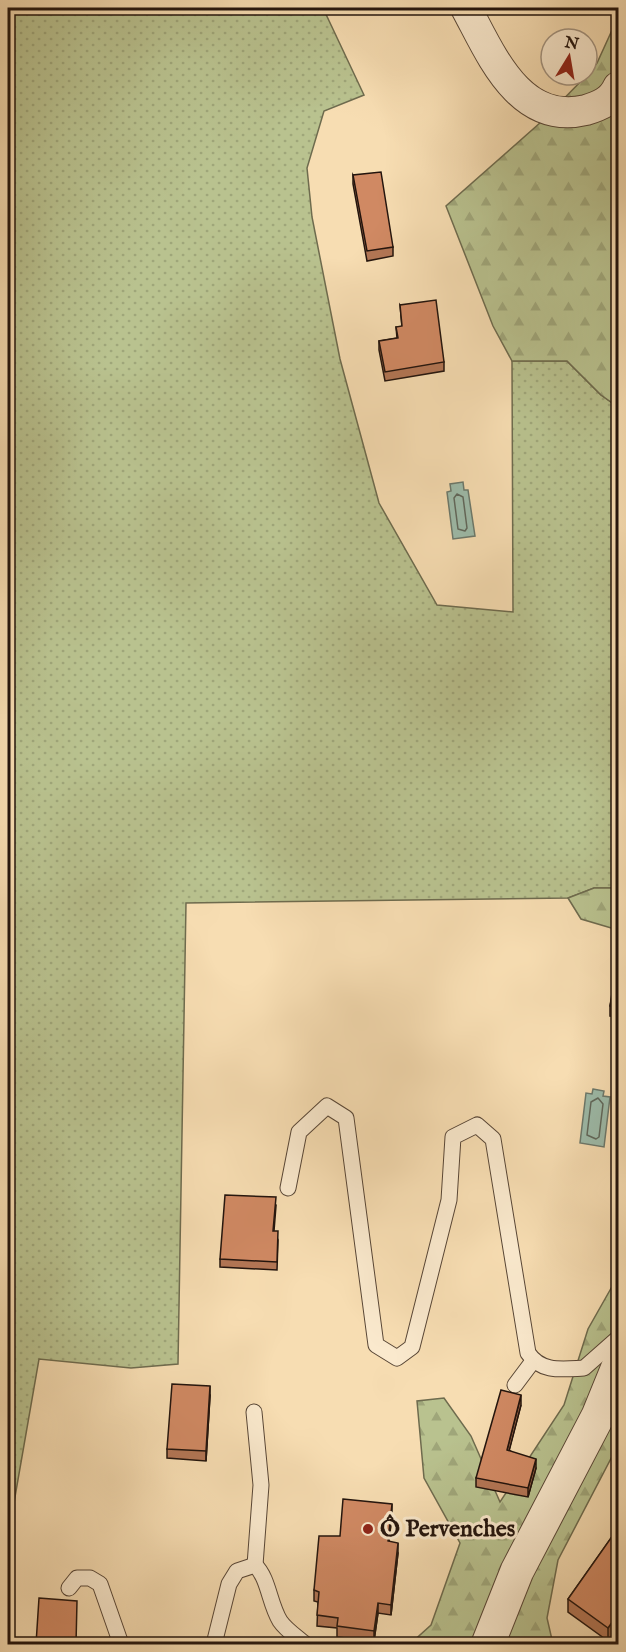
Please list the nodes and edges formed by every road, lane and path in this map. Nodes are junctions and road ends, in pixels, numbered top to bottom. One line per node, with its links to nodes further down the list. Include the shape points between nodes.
1 (466, 8): 2 (street, via 499,69 519,94 537,105 578,112 601,106)
2 (618, 87)
3 (288, 1188): 5 (lane, via 300,1132 327,1106 346,1118 376,1345 397,1358 412,1347 415,1336 449,1200 453,1137 477,1125 493,1139 528,1353)
4 (618, 1338): 5 (lane, via 584,1368 548,1369)
5 (533, 1361): 7 (lane)
6 (618, 1367): 14 (street, via 598,1416 517,1571)
7 (515, 1385)
8 (254, 1412): 9 (lane, via 261,1485)
9 (255, 1565): 12 (lane, via 237,1571 229,1584); 13 (lane, via 264,1574 267,1592 281,1622)
10 (69, 1588): 11 (lane, via 77,1578 90,1578 100,1584)
11 (121, 1644)
12 (214, 1644)
13 (305, 1644)
14 (488, 1644)

